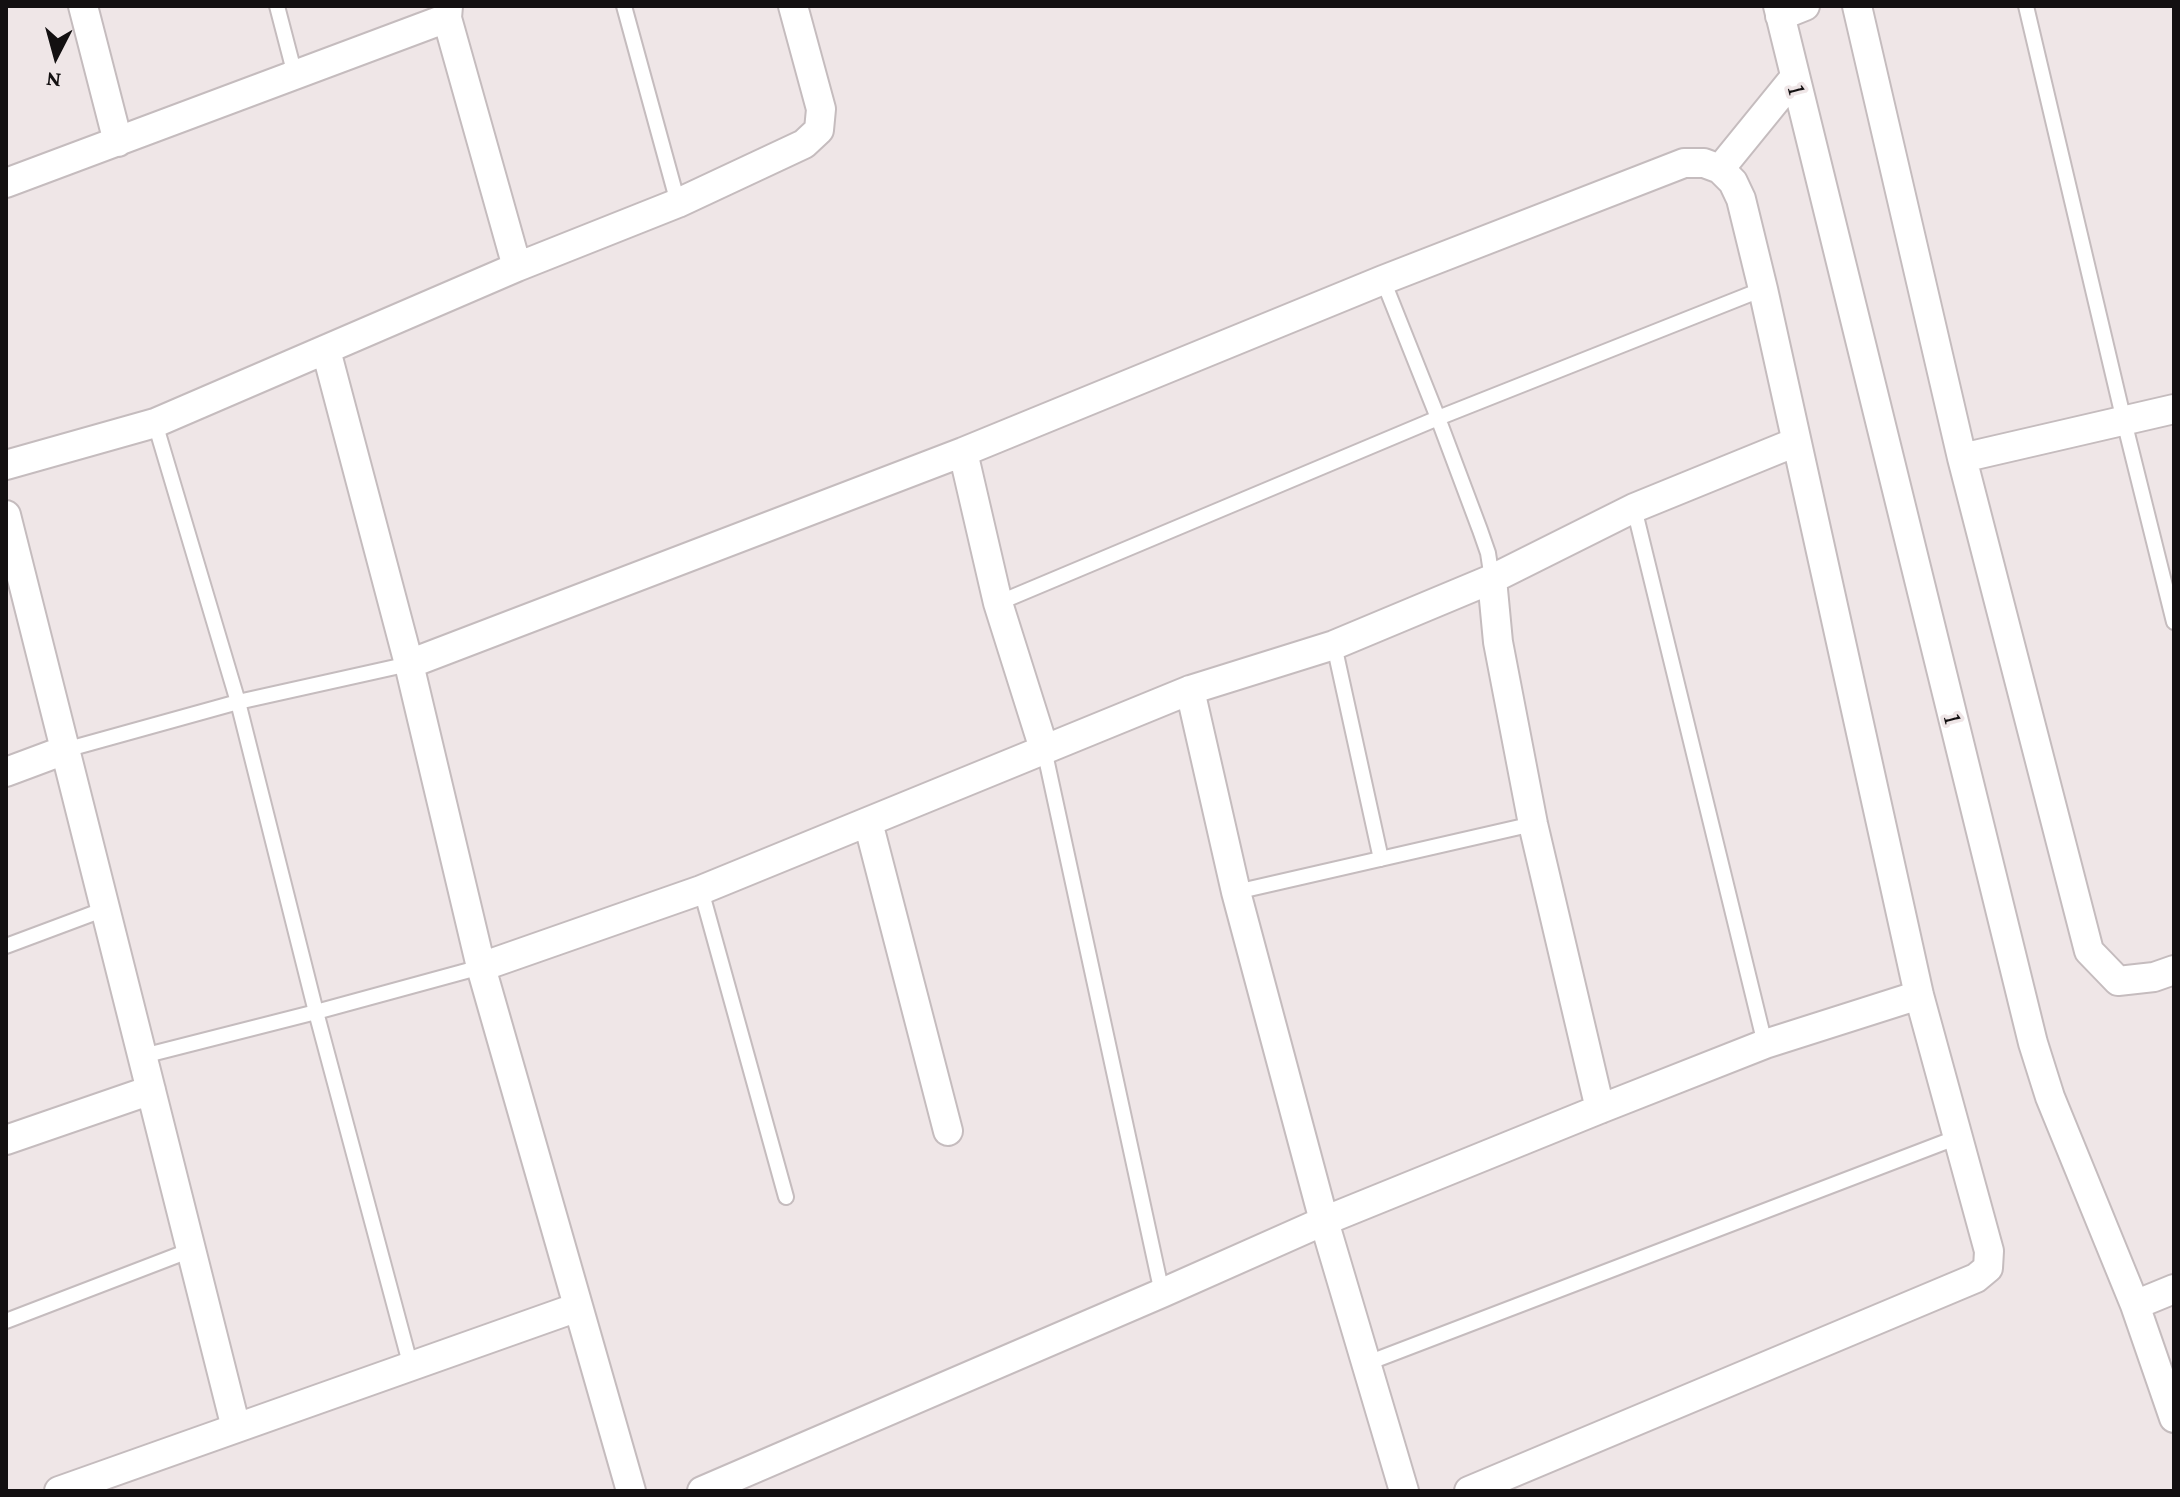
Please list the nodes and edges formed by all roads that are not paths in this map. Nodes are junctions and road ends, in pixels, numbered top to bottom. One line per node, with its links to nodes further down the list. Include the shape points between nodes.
1 (83, 6): 11 (street)
2 (277, 6): 9 (lane)
3 (624, 6): 14 (lane)
4 (793, 6): 14 (street, via 821,109 819,130 804,144)
5 (1857, 6): 25 (street)
6 (2026, 6): 21 (lane)
7 (449, 9): 9 (street); 15 (street)
8 (1788, 9): 10 (street, 1)
9 (295, 75): 11 (street)
10 (1794, 78): 12 (street); 62 (street, 1, via 2033,1043)
11 (118, 142): 13 (street)
12 (1720, 169): 16 (street, via 1684,163); 17 (street, via 1741,199)
13 (6, 183)
14 (678, 203): 15 (street)
15 (517, 267): 18 (street)
16 (1383, 280): 20 (lane); 24 (street)
17 (1763, 289): 20 (lane); 23 (street)
18 (326, 350): 22 (street); 33 (street)
19 (2174, 409): 21 (street)
20 (1438, 418): 29 (lane, via 1488,553); 30 (lane)
21 (2124, 421): 25 (street); 31 (lane)
22 (155, 423): 26 (street); 35 (lane)
23 (1796, 442): 27 (street); 48 (street)
24 (963, 452): 30 (street); 33 (street)
25 (1962, 458): 47 (street, via 2089,951 2118,981)
26 (6, 465)
27 (1634, 508): 29 (street); 50 (lane)
28 (6, 515): 37 (street)
29 (1492, 579): 32 (street); 40 (street, via 1498,642)
30 (998, 603): 36 (street)
31 (2174, 622)
32 (1334, 645): 34 (street); 41 (lane)
33 (409, 664): 35 (lane); 46 (street)
34 (1190, 690): 36 (street); 43 (street)
35 (238, 702): 37 (lane); 49 (lane)
36 (1044, 749): 39 (street); 61 (lane)
37 (65, 750): 38 (street); 44 (street)
38 (6, 772)
39 (868, 822): 42 (street); 54 (street)
40 (1533, 824): 41 (lane); 53 (street)
41 (1381, 859): 43 (lane)
42 (701, 890): 46 (street); 57 (lane)
43 (1236, 892): 58 (street)
44 (105, 909): 45 (lane); 51 (street)
45 (6, 946)
46 (481, 967): 49 (lane); 63 (street)
47 (2174, 970)
48 (1919, 995): 50 (street); 55 (street)
49 (316, 1012): 51 (lane); 66 (lane)
50 (1765, 1044): 53 (street)
51 (143, 1056): 52 (street)
52 (151, 1090): 56 (street); 59 (street)
53 (1600, 1109): 58 (street)
54 (948, 1131)
55 (1958, 1137): 65 (lane); 73 (street, via 1989,1251 1988,1268 1976,1278)
56 (6, 1140)
57 (786, 1197)
58 (1324, 1221): 61 (street); 65 (street)
59 (191, 1250): 64 (lane); 68 (street)
60 (2174, 1289): 62 (street)
61 (1162, 1293): 71 (street)
62 (2135, 1305): 67 (street, 1)
63 (578, 1307): 66 (street); 70 (street)
64 (6, 1321)
65 (1365, 1364): 72 (street)
66 (411, 1367): 68 (street)
67 (2174, 1418)
68 (236, 1428): 69 (street)
69 (59, 1491)
70 (631, 1491)
71 (702, 1491)
72 (1404, 1491)
73 (1469, 1491)

